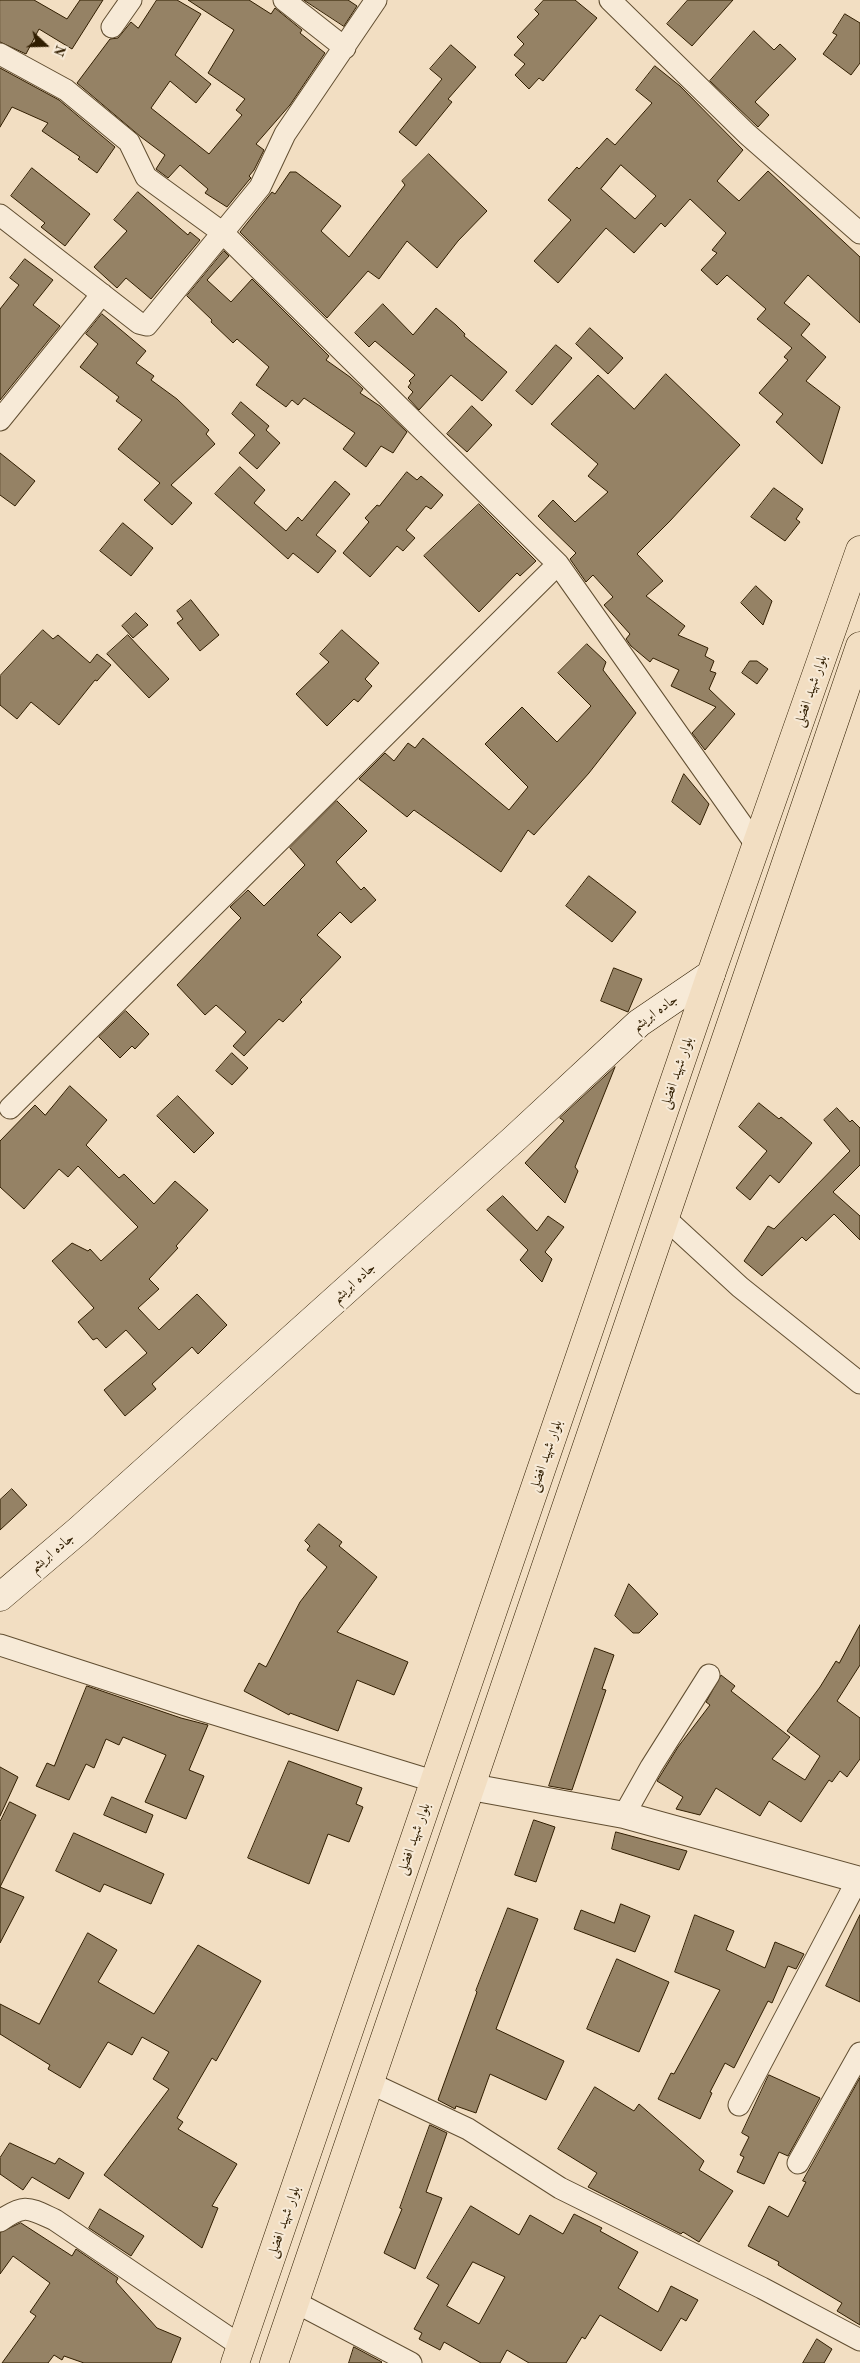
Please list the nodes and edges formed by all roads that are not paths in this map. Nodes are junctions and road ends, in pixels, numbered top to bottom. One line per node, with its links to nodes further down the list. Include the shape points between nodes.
1 (131, 0): 5 (street)
2 (376, 0): 6 (street)
3 (610, 0): 9 (street, via 747,134)
4 (287, 1): 6 (street)
5 (112, 28)
6 (345, 48): 10 (street, via 285,134 260,187)
7 (0, 54): 10 (street, via 66,90 94,111 129,142 146,177)
8 (0, 215): 11 (street)
9 (860, 233)
10 (223, 234): 11 (street, via 147,325 139,323); 14 (street)
11 (102, 294): 12 (street)
12 (0, 420)
13 (860, 550): 17 (main road, بلوار شهید افضلی)
14 (558, 564): 17 (street); 19 (street)
15 (860, 646): 16 (main road)
16 (852, 691): 20 (main road)
17 (757, 846): 18 (main road, بلوار شهید افضلی)
18 (711, 974): 22 (main road, جاده ابریشم, via 639,1023 513,1140); 23 (main road, بلوار شهید افضلی)
19 (10, 1108)
20 (665, 1218): 21 (street, via 740,1287); 24 (main road)
21 (860, 1383)
22 (0, 1597)
23 (490, 1620): 24 (main road); 27 (main road, بلوار شهید افضلی)
24 (521, 1642): 28 (main road)
25 (0, 1645): 27 (street)
26 (709, 1675): 29 (street)
27 (434, 1781): 38 (main road, بلوار شهید افضلی)
28 (471, 1787): 29 (street); 32 (main road)
29 (624, 1816): 30 (street)
30 (859, 1879): 33 (street)
31 (860, 2053): 34 (street)
32 (370, 2083): 36 (main road); 37 (street, via 468,2129 560,2188)
33 (739, 2105)
34 (798, 2163)
35 (0, 2221): 38 (street, via 17,2210 32,2209 55,2220)
36 (295, 2302): 39 (main road); 40 (street)
37 (860, 2340)
38 (238, 2354)
39 (274, 2363)
40 (412, 2363)

